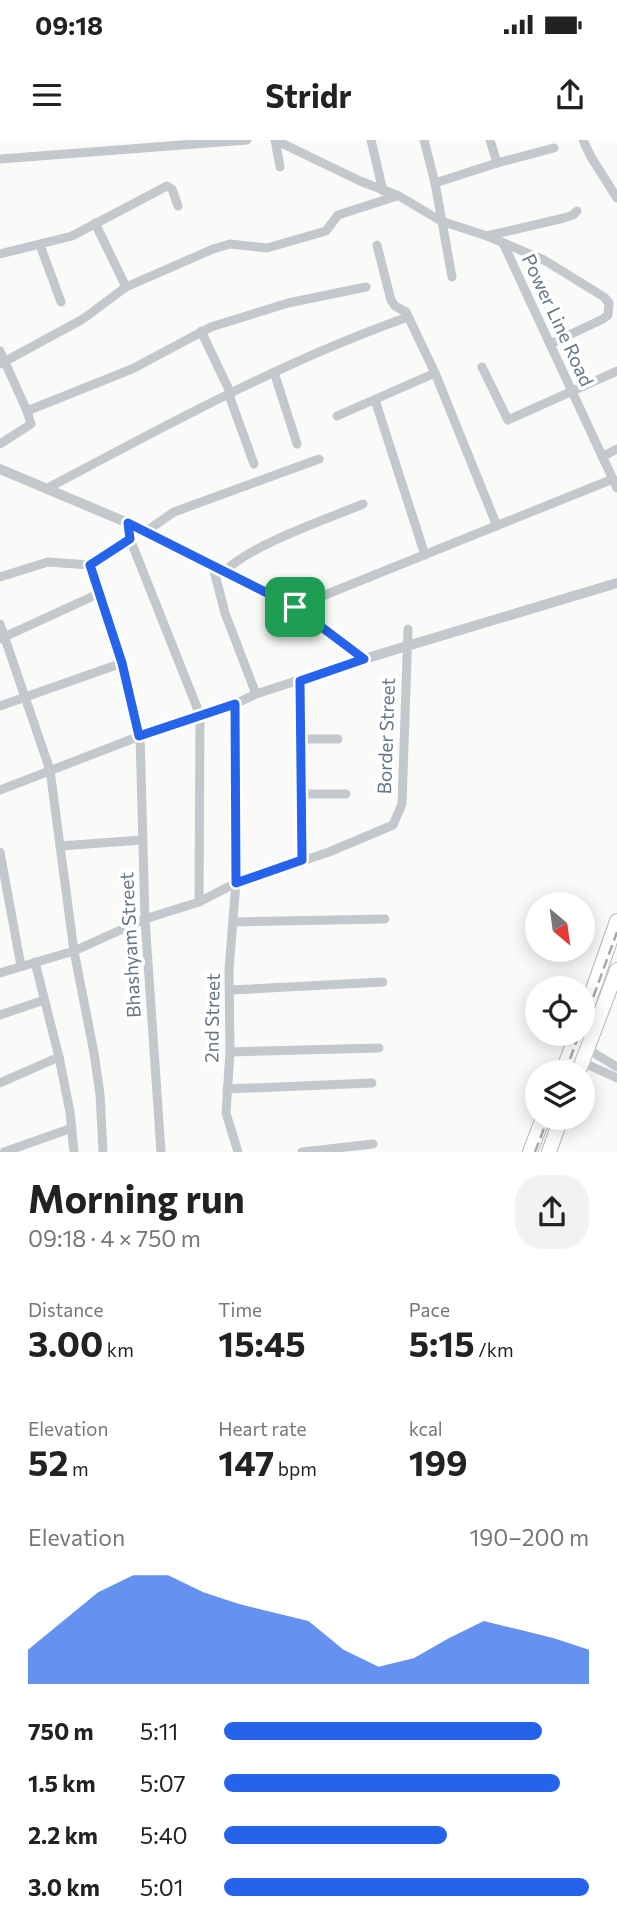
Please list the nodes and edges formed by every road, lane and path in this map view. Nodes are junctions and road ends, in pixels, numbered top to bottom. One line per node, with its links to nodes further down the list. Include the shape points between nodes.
1 (84, 140): 9 (street)
2 (247, 140): 9 (street)
3 (275, 140): 12 (street); 14 (street, Power Line Road)
4 (370, 140): 14 (street)
5 (424, 140): 13 (street)
6 (490, 140): 11 (street)
7 (583, 140): 16 (street)
8 (554, 148): 11 (street)
9 (90, 152): 10 (street)
10 (0, 159)
11 (497, 163): 13 (street)
12 (280, 167)
13 (435, 183): 19 (street)
14 (383, 191): 15 (street, Power Line Road)
15 (399, 196): 19 (street, Power Line Road); 27 (street, via 338,215 326,231 267,248 222,246)
16 (617, 198)
17 (178, 206): 20 (street, via 167,186)
18 (577, 211): 21 (street)
19 (441, 221): 21 (street, Power Line Road); 26 (street)
20 (95, 223): 23 (street, via 72,236); 27 (street)
21 (487, 236): 22 (street, Power Line Road)
22 (503, 243): 32 (street, Power Line Road); 32 (street, via 544,260 609,303 603,319)
23 (40, 245): 25 (street); 29 (street)
24 (377, 245): 30 (street, via 391,300)
25 (0, 254)
26 (452, 277)
27 (126, 287): 34 (street, via 83,319)
28 (366, 287): 31 (street, via 288,303)
29 (61, 302)
30 (408, 317): 37 (street); 38 (street)
31 (201, 331): 40 (street); 42 (street, via 132,369)
32 (550, 344): 39 (street, Power Line Road)
33 (0, 351): 34 (street)
34 (2, 363): 42 (street)
35 (482, 367): 39 (street, via 508,420)
36 (617, 371): 39 (street)
37 (274, 372): 40 (street); 45 (street)
38 (435, 373): 41 (street); 55 (street)
39 (573, 393): 47 (street, Power Line Road)
40 (230, 394): 49 (street); 52 (street)
41 (375, 400): 43 (street); 58 (street)
42 (27, 411): 44 (street, via 30,424)
43 (337, 416)
44 (0, 444)
45 (298, 444)
46 (617, 449): 47 (street)
47 (602, 457): 51 (street, Power Line Road)
48 (319, 459): 56 (street, via 174,512)
49 (254, 464)
50 (0, 469): 52 (street)
51 (615, 483): 55 (street)
52 (48, 488): 54 (street)
53 (363, 504): 61 (street, via 235,561)
54 (128, 523): 56 (street); 57 (street)
55 (497, 526): 58 (street)
56 (145, 532): 60 (street)
57 (130, 539): 59 (street); 77 (street)
58 (425, 555): 65 (street)
59 (90, 565): 62 (street, via 48,562); 64 (street, Bhashyam Street)
60 (213, 567): 61 (street); 73 (street)
61 (224, 572): 65 (street)
62 (0, 577)
63 (617, 583): 69 (street)
64 (100, 593): 68 (street); 71 (street, Bhashyam Street)
65 (295, 607): 70 (street)
66 (0, 624): 68 (street)
67 (408, 629): 69 (street, Border Street)
68 (2, 638): 74 (street)
69 (406, 646): 70 (street); 88 (street, Border Street, via 398,816 383,831)
70 (364, 659): 72 (street)
71 (122, 663): 74 (street); 78 (street, Bhashyam Street)
72 (300, 681): 73 (street); 80 (street)
73 (256, 694): 75 (street)
74 (23, 698): 76 (street); 81 (street)
75 (235, 704): 77 (street); 89 (street, 2nd Street)
76 (0, 706)
77 (200, 715): 78 (street); 90 (street)
78 (139, 736): 81 (street); 85 (street, Bhashyam Street)
79 (338, 738): 80 (street)
80 (301, 740): 83 (street)
81 (50, 770): 82 (street); 86 (street)
82 (0, 790)
83 (302, 794): 84 (street); 88 (street)
84 (346, 794)
85 (142, 840): 86 (street); 91 (street, Bhashyam Street)
86 (60, 846): 95 (street)
87 (0, 852): 97 (street)
88 (302, 860): 89 (street, Border Street)
89 (236, 883): 90 (street, Border Street); 94 (street, 2nd Street)
90 (199, 902): 91 (street, Border Street)
91 (145, 919): 95 (street, Border Street); 124 (street, Bhashyam Street)
92 (385, 919): 94 (street)
93 (617, 921): 101 (highway)
94 (234, 922): 102 (street, 2nd Street)
95 (74, 951): 96 (street, Border Street); 123 (street, via 100,1094)
96 (35, 962): 97 (street, Border Street); 103 (street)
97 (21, 966): 99 (street, Border Street)
98 (617, 970): 108 (highway)
99 (0, 974)
100 (383, 982): 102 (street)
101 (595, 984)
102 (231, 990): 106 (street, 2nd Street)
103 (44, 1000): 104 (street); 107 (street)
104 (0, 1015)
105 (379, 1048): 106 (street)
106 (230, 1052): 115 (street, 2nd Street)
107 (59, 1057): 113 (street); 116 (street)
108 (582, 1060)
109 (595, 1063): 111 (street)
110 (595, 1067): 112 (street)
111 (617, 1067)
112 (617, 1078)
113 (0, 1083)
114 (372, 1083): 115 (street)
115 (227, 1089): 120 (street, 2nd Street, via 226,1113)
116 (72, 1128): 121 (street); 122 (street)
117 (538, 1130): 126 (highway)
118 (557, 1130): 127 (highway)
119 (373, 1144): 125 (street)
120 (237, 1151)
121 (4, 1152)
122 (74, 1152)
123 (103, 1152)
124 (161, 1152)
125 (302, 1152)
126 (530, 1152)
127 (549, 1152)

